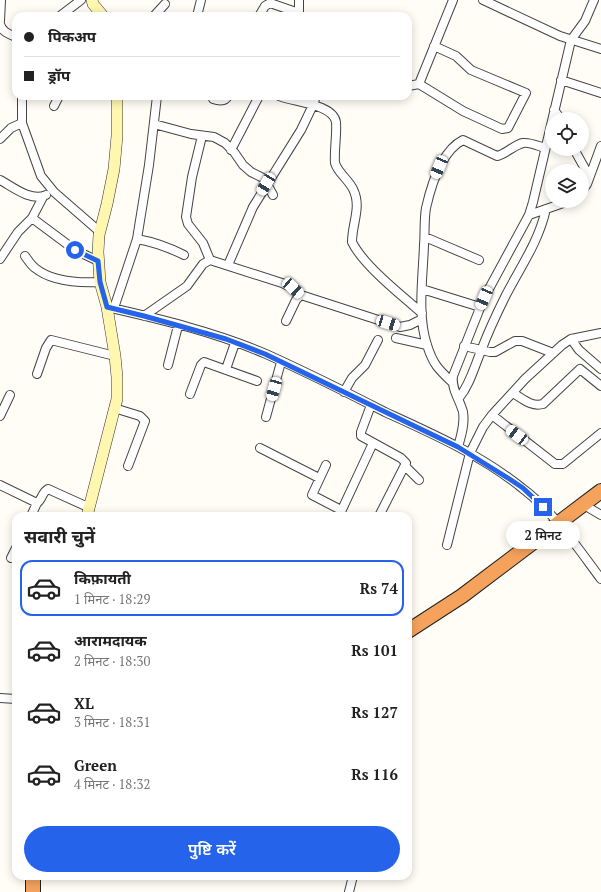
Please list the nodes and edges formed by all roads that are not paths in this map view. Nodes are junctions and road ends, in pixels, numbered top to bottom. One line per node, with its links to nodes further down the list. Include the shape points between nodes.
1 (1, 0): 19 (street)
2 (81, 0): 11 (street)
3 (92, 0): 12 (main road)
4 (201, 0): 15 (street)
5 (299, 0): 18 (street)
6 (453, 0): 22 (street)
7 (483, 0): 21 (street)
8 (594, 0): 21 (street, via 584,22)
9 (165, 2): 13 (street); 14 (street)
10 (268, 2): 16 (street); 17 (street)
11 (65, 12)
12 (100, 12)
13 (157, 12)
14 (164, 12)
15 (198, 12)
16 (261, 12)
17 (292, 12)
18 (299, 12)
19 (0, 22): 20 (street, via 1,29)
20 (12, 35)
21 (571, 40): 23 (street); 24 (street)
22 (434, 46): 25 (street); 25 (street, via 456,56 471,70 526,93 506,130 463,111)
23 (601, 49)
24 (561, 80): 27 (street); 37 (street)
25 (419, 84): 26 (street)
26 (412, 85)
27 (601, 93)
28 (22, 100): 38 (street)
29 (57, 100): 36 (street)
30 (118, 100): 55 (main road, via 114,169)
31 (157, 100): 39 (street)
32 (257, 100): 44 (street)
33 (294, 100): 35 (street)
34 (315, 100): 35 (street)
35 (313, 105): 47 (street, via 301,130); 71 (street, via 329,112 335,120 335,163 354,190 356,199 357,212 352,235 354,246)
36 (54, 106)
37 (554, 110)
38 (22, 123): 41 (street, via 11,128); 48 (street, via 41,176)
39 (154, 124): 40 (street); 57 (street)
40 (202, 136): 44 (street, via 214,137); 61 (street, via 186,217 188,224 203,243)
41 (0, 139)
42 (601, 146): 45 (street)
43 (545, 148): 53 (street); 56 (street, via 522,143 497,156 468,141 458,142 450,150 435,178 426,210)
44 (232, 150): 47 (street, via 243,166)
45 (589, 176)
46 (0, 180): 50 (street, via 31,196)
47 (268, 182): 49 (street); 64 (street, via 248,218)
48 (54, 192): 50 (street); 55 (street)
49 (272, 195)
50 (43, 197): 54 (street)
51 (549, 208): 52 (street)
52 (546, 209): 53 (street); 81 (street, via 544,221 530,253 506,295)
53 (529, 215): 68 (street)
54 (32, 218): 60 (street, via 18,232); 63 (street, via 75,250)
55 (100, 232): 63 (main road)
56 (425, 237): 62 (street); 66 (street)
57 (137, 239): 58 (street, via 169,247); 69 (street)
58 (184, 255)
59 (25, 256): 65 (street, via 35,268 54,278)
60 (0, 259)
61 (210, 260): 64 (street); 70 (street, via 203,264 188,286)
62 (479, 260)
63 (98, 261): 65 (main road)
64 (228, 265): 67 (street, via 282,283)
65 (100, 282): 69 (main road)
66 (422, 289): 68 (street); 71 (street)
67 (301, 294): 71 (street, via 400,327 410,326); 72 (street)
68 (480, 307): 80 (street)
69 (110, 308): 70 (street); 83 (main road)
70 (144, 316): 73 (street)
71 (422, 316): 79 (street)
72 (286, 321)
73 (178, 326): 78 (street); 85 (street)
74 (601, 333): 76 (street)
75 (396, 338): 79 (street)
76 (571, 339): 82 (street); 87 (street, via 579,350)
77 (378, 340): 92 (street, via 365,365 352,378)
78 (235, 343): 84 (street); 86 (street)
79 (427, 345): 90 (street, via 438,370)
80 (464, 346): 81 (street); 90 (street)
81 (481, 350): 82 (street, via 495,352 515,341 522,341); 96 (street, via 467,388)
82 (553, 353): 93 (street)
83 (115, 356): 88 (street, via 51,340); 98 (main road, via 117,388)
84 (281, 362): 92 (street); 101 (street)
85 (168, 365)
86 (226, 369): 89 (street); 94 (street, via 204,362)
87 (601, 369)
88 (37, 374)
89 (257, 381)
90 (452, 382): 96 (street)
91 (601, 386): 93 (street, via 580,369 543,404 531,405)
92 (344, 392): 97 (street)
93 (513, 393): 99 (street)
94 (190, 394)
95 (10, 395): 100 (street)
96 (459, 398): 104 (street, via 464,414)
97 (371, 405): 103 (street, via 360,434 362,438); 104 (street)
98 (114, 408): 108 (street, via 140,416 145,421); 117 (main road)
99 (492, 415): 102 (street, via 559,465); 106 (street)
100 (0, 416)
101 (266, 417)
102 (601, 433)
103 (373, 443): 109 (street, via 401,458 406,463); 119 (street)
104 (458, 447): 106 (street)
105 (260, 448): 110 (street)
106 (470, 453): 122 (street, via 523,488); 123 (street)
107 (326, 465): 110 (street)
108 (128, 466)
109 (405, 466): 111 (street); 120 (street)
110 (319, 478): 118 (street, via 312,497)
111 (419, 480)
112 (1, 488): 114 (street)
113 (601, 491): 115 (highway)
114 (37, 503): 116 (street); 117 (street, via 48,489)
115 (584, 504): 121 (street); 122 (highway)
116 (33, 512)
117 (88, 512)
118 (338, 512)
119 (340, 512)
120 (381, 512)
121 (601, 515)
122 (558, 522): 124 (street); 125 (highway, via 462,596)
123 (447, 545)
124 (601, 579)
125 (412, 628)
126 (0, 698): 127 (street)
127 (12, 699)
128 (33, 880): 130 (highway)
129 (352, 880): 131 (street)
130 (33, 892)
131 (349, 892)

